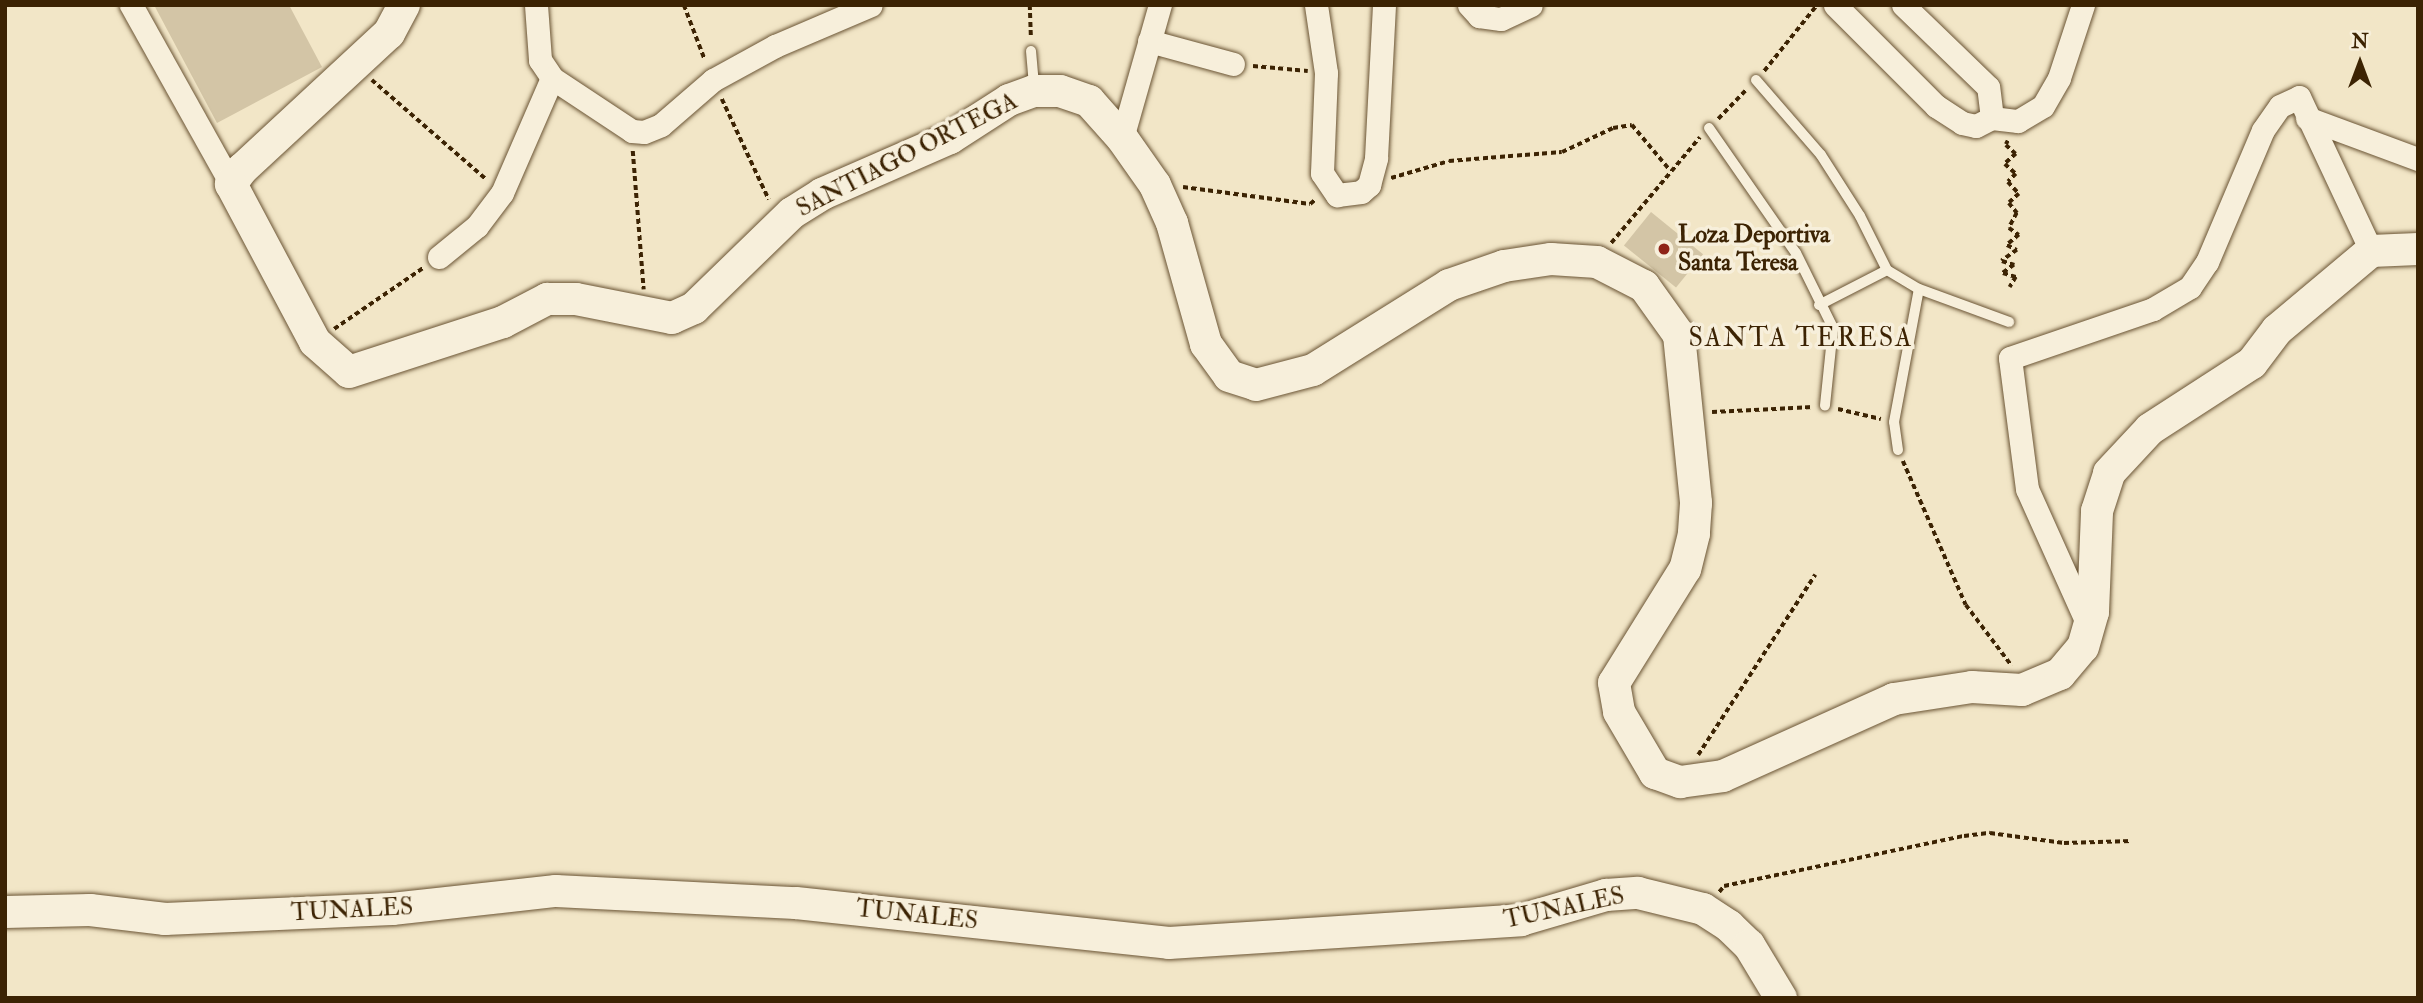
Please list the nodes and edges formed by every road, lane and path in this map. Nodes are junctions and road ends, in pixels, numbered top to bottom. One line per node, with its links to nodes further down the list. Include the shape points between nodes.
1 (131, 5): 32 (street)
2 (404, 5): 17 (street, via 389,33)
3 (536, 5): 20 (street, via 540,60)
4 (684, 5): 21 (path)
5 (871, 5): 21 (street, via 775,46)
6 (1030, 5): 16 (path)
7 (1160, 5): 15 (street)
8 (1316, 5): 19 (street)
9 (1384, 5): 34 (street, via 1376,158)
10 (1469, 5): 11 (street, via 1479,16 1501,19)
11 (1531, 5)
12 (1835, 5): 24 (street, via 1936,106 1962,123 1976,126)
13 (1903, 5): 24 (street, via 1988,87)
14 (2083, 5): 26 (street, via 2059,78 2043,106)
15 (1149, 41): 18 (street); 29 (street)
16 (1031, 51): 23 (lane)
17 (352, 63): 32 (street); 36 (path)
18 (1233, 64): 19 (path)
19 (1326, 73): 35 (street, via 1322,173)
20 (552, 78): 28 (street); 36 (street)
21 (713, 80): 28 (street, via 661,125); 37 (path)
22 (1756, 80): 41 (lane, via 1821,155)
23 (1034, 91): 29 (street, SANTIAGO ORTEGA, via 1060,90 1089,101); 37 (street, SANTIAGO ORTEGA, via 1009,100 910,158 822,194)
24 (1992, 118): 26 (street)
25 (2306, 118): 30 (street); 39 (street); 53 (street, via 2299,97 2280,106 2263,130 2207,262 2190,287 2153,309 2010,358 2027,489)
26 (2018, 121): 42 (path, via 2006,145 2016,154 2005,163 2016,174 2008,182 2019,194 2009,203 2017,213 2009,228 2019,235 2007,245 2017,250 2002,261 2014,265 2003,273 2016,277)
27 (1709, 128): 44 (lane, via 1796,253)
28 (632, 131): 45 (path)
29 (1122, 138): 33 (street, SANTIAGO ORTEGA)
30 (2418, 159)
31 (1669, 169): 34 (path, via 1632,125 1613,128 1562,152 1449,161)
32 (231, 184): 47 (street, SANTIAGO ORTEGA)
33 (1155, 185): 35 (path, via 1310,204); 49 (street, SANTIAGO ORTEGA, via 1172,223 1206,344 1229,376 1256,385 1313,370 1449,285 1504,266 1551,259 1597,262 1644,286 1671,319 1681,353)
34 (1369, 185): 35 (street, via 1352,195 1337,195)
35 (1328, 188)
36 (502, 193): 40 (street, via 477,226)
37 (780, 224): 45 (street, SANTIAGO ORTEGA, via 694,308 672,318)
38 (2418, 249): 39 (street)
39 (2371, 251): 53 (street, via 2277,330 2252,363 2150,429 2109,473 2097,511)
40 (439, 257): 47 (path)
41 (1887, 270): 43 (lane); 44 (lane)
42 (2010, 287)
43 (1919, 289): 46 (lane); 50 (lane)
44 (1819, 304): 48 (lane, via 1833,328)
45 (646, 313): 47 (street, SANTIAGO ORTEGA, via 576,299 547,299 503,322 349,372)
46 (2009, 322)
47 (316, 342)
48 (1825, 406): 49 (path); 50 (path)
49 (1686, 413): 55 (street, SANTIAGO ORTEGA, via 1696,503 1685,569 1614,683 1619,712 1655,772)
50 (1894, 422): 51 (lane)
51 (1898, 450): 54 (path, via 1966,605 2008,656)
52 (1815, 575): 55 (path)
53 (2089, 627): 54 (street, via 2083,647 2060,674)
54 (2022, 690): 55 (street, via 1972,687 1894,699 1723,776)
55 (1680, 782)
56 (2132, 841): 57 (path, via 2064,843 1990,833 1964,836 1724,886)
57 (1703, 909): 58 (street, TUNALES, via 1638,893 1606,895 1521,920 1169,943 796,902 556,891 392,909 165,919 90,910); 59 (street, TUNALES, via 1749,946)
58 (5, 912)
59 (1781, 998)

